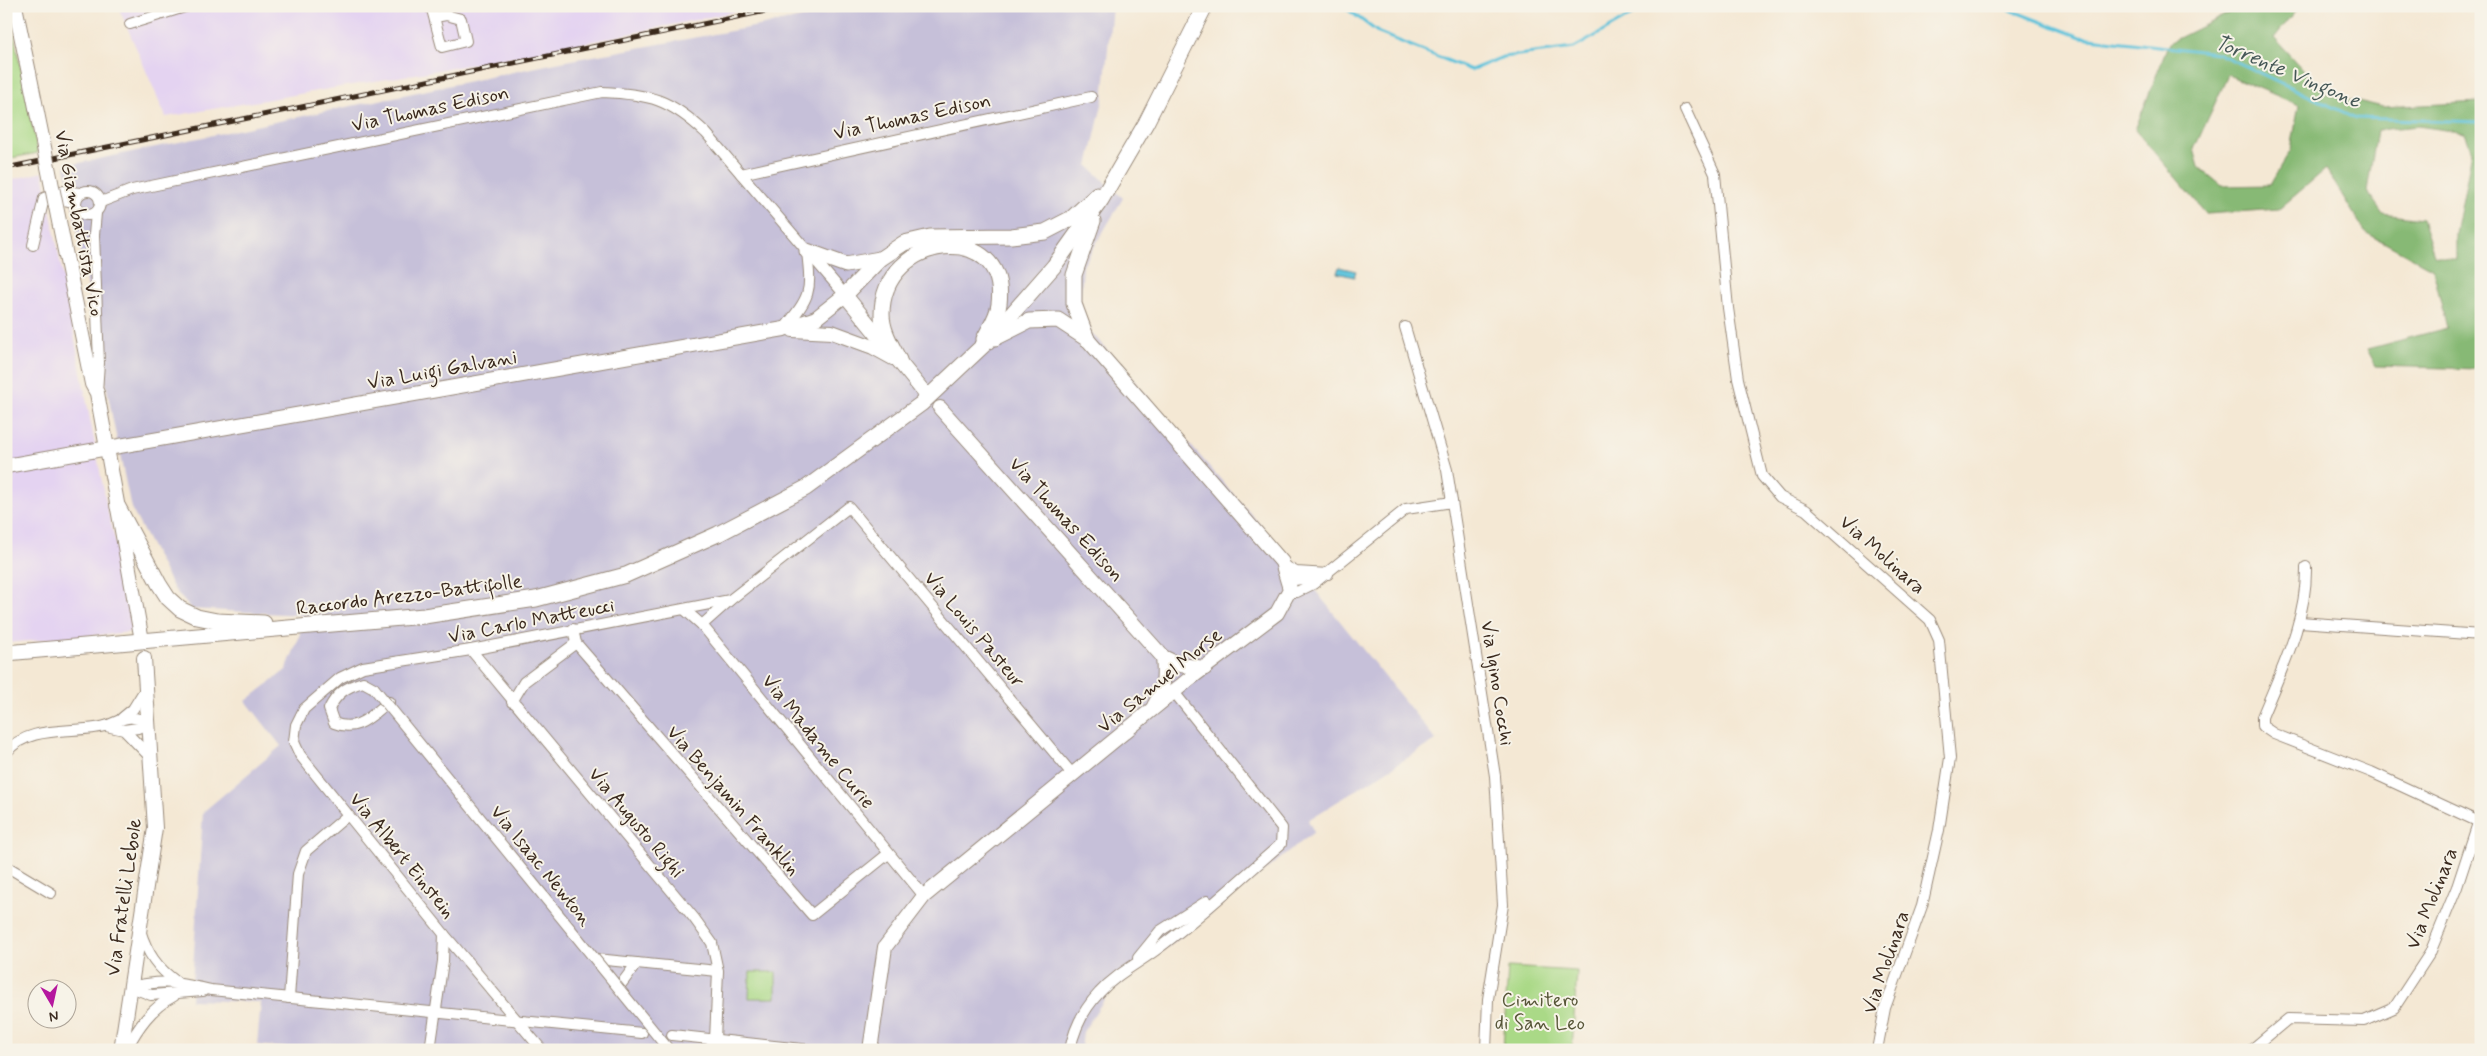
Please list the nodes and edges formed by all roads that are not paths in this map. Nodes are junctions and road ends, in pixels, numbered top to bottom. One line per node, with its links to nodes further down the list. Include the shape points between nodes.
1 (15, 6): 29 (street, Via Giambattista Vico, bridge, via 92,384)
2 (188, 6): 6 (street)
3 (430, 6): 5 (street)
4 (1205, 6): 10 (main road, Raccordo Arezzo-Battifolle, via 1146,123)
5 (435, 17)
6 (130, 24)
7 (1090, 97): 9 (street, Via Thomas Edison)
8 (1685, 109): 102 (street, Via Molinara, via 1715,174 1737,370 1762,476 1780,497 1806,510 1930,620 1939,640 1950,758 1939,830 1922,906 1885,1008)
9 (741, 174): 11 (street, Via Thomas Edison, via 684,113 661,100 634,93 602,92); 19 (street, Via Thomas Edison)
10 (1110, 182): 14 (main road, Raccordo Arezzo-Battifolle); 20 (main road, via 1072,218 1045,232 918,238)
11 (132, 190): 12 (street); 15 (street, Via Thomas Edison)
12 (95, 192): 13 (street, via 87,190); 15 (street)
13 (78, 198): 16 (street, via 77,209 84,215); 17 (street, via 56,192 44,198)
14 (1101, 200): 24 (main road, via 1074,275 1074,304); 25 (main road, Raccordo Arezzo-Battifolle, via 1054,266)
15 (101, 202): 16 (street)
16 (96, 213): 29 (street)
17 (33, 245)
18 (938, 246): 21 (main road, via 904,253); 26 (main road, via 966,248 987,261 996,272 1000,284 999,307); 27 (main road, via 916,254 903,265 884,298 885,332)
19 (807, 251): 20 (main road, via 846,264); 21 (street, Via Thomas Edison); 23 (street, via 810,281 805,303)
20 (880, 259): 21 (main road)
21 (848, 292): 23 (street, Via Luigi Galvani, via 816,318); 27 (street, Via Thomas Edison)
22 (1405, 327): 33 (street, Via Igino Cocchi, via 1447,470)
23 (784, 329): 27 (street, Via Luigi Galvani, via 832,332); 31 (street, Via Luigi Galvani)
24 (1086, 339): 25 (main road, via 1058,320 1029,322); 36 (street)
25 (990, 340): 26 (main road, Raccordo Arezzo-Battifolle)
26 (977, 353): 46 (main road, Raccordo Arezzo-Battifolle, via 920,404 806,488 718,534 626,575 536,599 424,616)
27 (899, 360): 28 (street, Via Thomas Edison)
28 (923, 390)
29 (97, 393): 31 (street, Via Giambattista Vico)
30 (940, 408): 53 (street, Via Thomas Edison)
31 (107, 448): 32 (street, Via Luigi Galvani); 34 (street)
32 (6, 466)
33 (1452, 502): 38 (street, via 1406,509); 101 (street, Via Igino Cocchi, via 1496,796 1503,905 1488,999)
34 (118, 507): 46 (main road, via 163,591 180,609 217,621); 48 (street)
35 (849, 507): 41 (street, Via Carlo Matteucci); 70 (street, Via Louis Pasteur)
36 (1283, 565): 38 (street, via 1302,573); 40 (street)
37 (2306, 567): 44 (street, via 2307,585)
38 (1328, 574): 39 (street); 40 (street)
39 (1313, 584): 40 (street, via 1297,592); 43 (street)
40 (1288, 587): 43 (street, Via Samuel Morse)
41 (730, 600): 42 (street, Via Carlo Matteucci); 45 (street, Via Carlo Matteucci)
42 (685, 610): 45 (street, Via Madame Curie); 47 (street, Via Carlo Matteucci)
43 (1277, 613): 56 (street, Via Samuel Morse)
44 (2300, 622): 49 (street); 72 (street, via 2262,716 2262,726 2274,734)
45 (702, 625): 73 (street, Via Madame Curie)
46 (313, 626): 52 (main road, Raccordo Arezzo-Battifolle)
47 (573, 629): 50 (street, Via Benjamin Franklin); 51 (street, Via Carlo Matteucci)
48 (141, 635)
49 (2481, 635)
50 (576, 643): 62 (street, via 524,682); 73 (street, Via Benjamin Franklin, via 812,916)
51 (472, 650): 57 (street, Via Carlo Matteucci, via 363,667); 62 (street, Via Augusto Righi)
52 (6, 653)
53 (1163, 657): 55 (street); 58 (street)
54 (144, 658): 60 (street, Via Fratelli Lebole)
55 (1180, 665): 56 (street); 59 (street)
56 (1205, 668): 59 (street, Via Samuel Morse)
57 (340, 678): 71 (street, Via Albert Einstein, via 304,709 296,725 294,742 300,755)
58 (1165, 678): 59 (street); 63 (street, via 1161,696)
59 (1181, 686): 63 (street, Via Samuel Morse); 100 (street, via 1282,828 1281,844 1229,888 1160,931 1131,965 1098,993 1074,1032)
60 (146, 688): 64 (street, via 133,709); 65 (street, Via Fratelli Lebole)
61 (390, 702): 79 (street, Via Isaac Newton, bridge, via 379,709 357,726 343,727 334,723 329,709 346,688 363,682 374,688)
62 (512, 702): 81 (street, Via Augusto Righi, via 694,918 712,943)
63 (1152, 710): 70 (street, Via Samuel Morse)
64 (122, 718): 65 (street); 66 (street)
65 (149, 723): 67 (street); 69 (street, Via Fratelli Lebole)
66 (106, 726): 67 (street); 68 (street, via 32,735 10,747)
67 (124, 730): 69 (street)
68 (6, 753)
69 (151, 758): 77 (street, Via Fratelli Lebole, via 155,828)
70 (1073, 775): 76 (street, Via Samuel Morse)
71 (348, 815): 78 (street, Via Albert Einstein); 87 (street, via 306,851 298,874)
72 (2480, 819): 103 (street, Via Molinara, via 2430,953 2394,1008 2364,1021 2288,1019)
73 (888, 854): 76 (street, Via Madame Curie)
74 (6, 866): 75 (street)
75 (51, 892)
76 (924, 896): 99 (street, Via Samuel Morse, via 885,947)
77 (140, 927): 82 (street, via 146,949 161,971); 83 (street, Via Fratelli Lebole)
78 (444, 934): 88 (street); 89 (street, Via Albert Einstein)
79 (596, 959): 80 (street); 84 (street, Via Isaac Newton, bridge)
80 (637, 963): 81 (street); 84 (street)
81 (718, 971): 92 (street, Via Augusto Righi)
82 (178, 982): 83 (street, via 157,981); 85 (street)
83 (131, 987): 86 (street, via 151,995); 93 (street, Via Fratelli Lebole)
84 (619, 987): 97 (street, Via Isaac Newton, bridge)
85 (211, 990): 86 (street); 87 (street)
86 (180, 993): 94 (street, via 159,1004 138,1028)
87 (290, 998): 88 (street)
88 (435, 1013): 89 (street); 95 (street)
89 (519, 1021): 90 (street); 96 (street, Via Albert Einstein)
90 (642, 1033)
91 (672, 1035): 92 (street)
92 (715, 1040): 98 (street)
93 (121, 1050)
94 (126, 1050)
95 (430, 1050)
96 (542, 1050)
97 (669, 1050)
98 (811, 1050)
99 (870, 1050)
100 (1070, 1050)
101 (1486, 1050)
102 (1877, 1050)
103 (2251, 1050)

